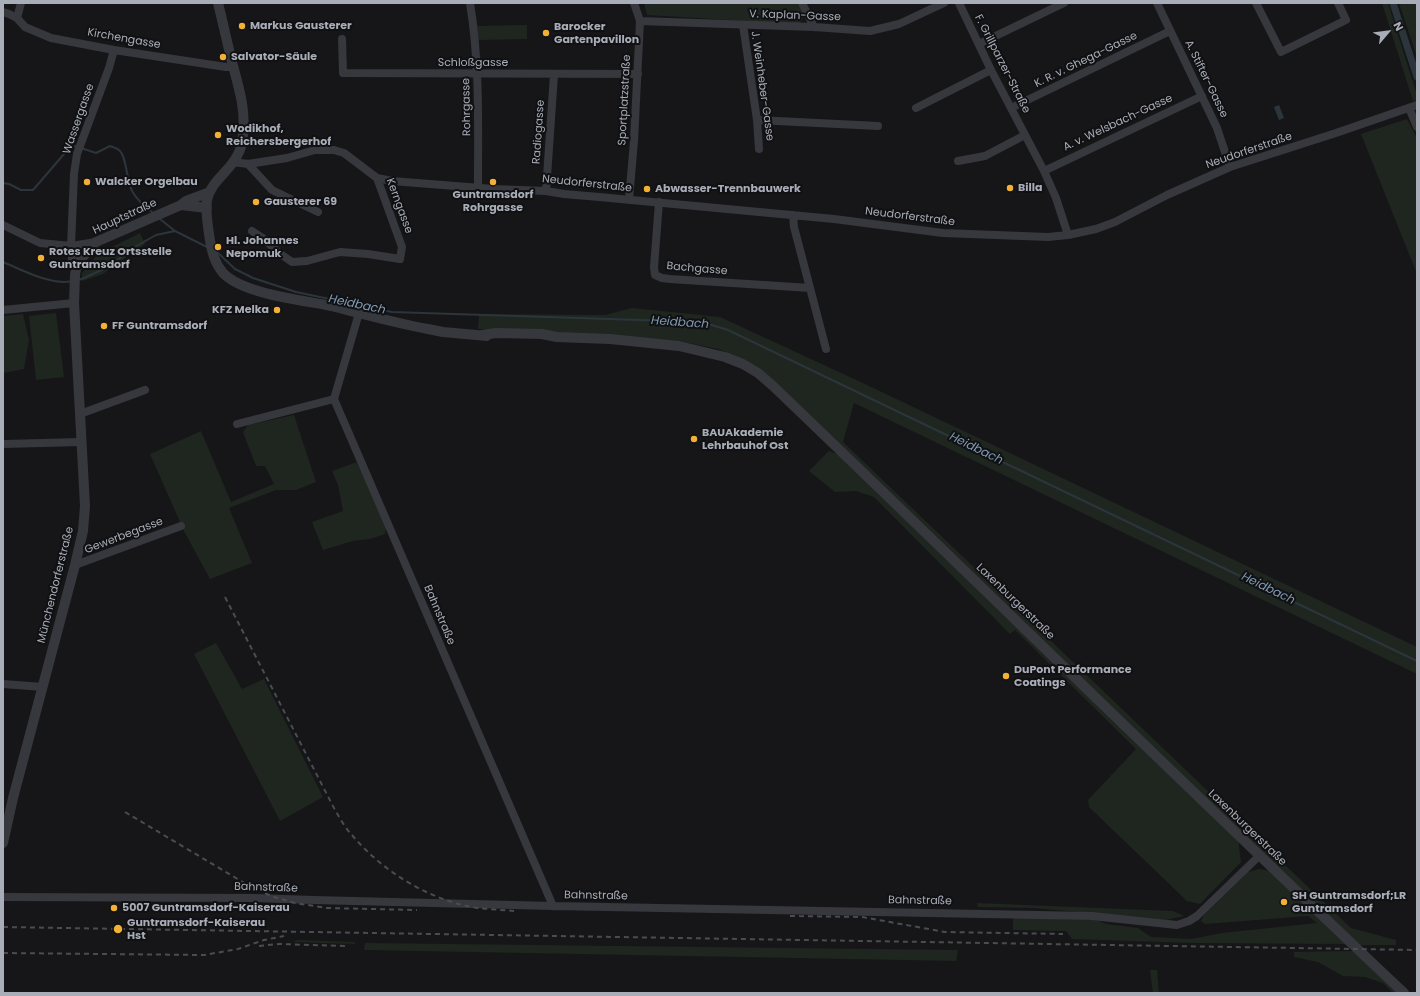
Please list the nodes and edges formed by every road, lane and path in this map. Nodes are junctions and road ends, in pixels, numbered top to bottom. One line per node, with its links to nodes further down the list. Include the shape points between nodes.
1 (21, 3): 13 (street)
2 (218, 3): 21 (street)
3 (470, 3): 23 (street, Rohrgasse)
4 (634, 3): 14 (street, Sportplatzstraße)
5 (802, 3): 16 (street)
6 (944, 3): 16 (street, V. Kaplan-Gasse, via 899,24 870,31)
7 (959, 3): 19 (street, F. Grillparzer-Straße)
8 (1064, 3): 19 (street)
9 (1157, 3): 17 (street, A. Stifter-Gasse)
10 (1256, 3): 11 (street, via 1281,52 1346,20)
11 (1338, 3)
12 (3, 12): 13 (street, Kirchengasse)
13 (17, 18): 20 (street, Kirchengasse, via 25,28 50,38)
14 (640, 21): 15 (street, V. Kaplan-Gasse); 24 (street, Sportplatzstraße)
15 (743, 25): 16 (street, V. Kaplan-Gasse); 30 (street, J. Weinheber-Gasse)
16 (814, 27)
17 (1170, 31): 26 (street, A. Stifter-Gasse); 29 (street, K. R. v. Ghega-Gasse)
18 (342, 39): 23 (street, Schloßgasse, via 343,73)
19 (979, 44): 22 (street, F. Grillparzer-Straße)
20 (114, 50): 21 (street, Kirchengasse); 54 (street, Wassergasse, via 77,154)
21 (233, 67): 36 (street, via 244,117 244,132 241,148)
22 (991, 70): 28 (street); 29 (street, F. Grillparzer-Straße)
23 (477, 74): 25 (street, Schloßgasse); 41 (street, Rohrgasse)
24 (638, 74): 25 (street, Schloßgasse); 44 (street, Sportplatzstraße)
25 (554, 75): 42 (street, Radiogasse)
26 (1202, 96): 38 (street, A. Stifter-Gasse, via 1217,128); 39 (street, A. v. Welsbach-Gasse)
27 (1413, 106): 32 (street); 38 (street, Neudorferstraße)
28 (916, 108)
29 (1011, 108): 33 (street, F. Grillparzer-Straße)
30 (757, 120): 31 (street); 34 (street, J. Weinheber-Gasse)
31 (878, 126)
32 (1417, 127)
33 (1025, 135): 35 (street, via 985,156); 39 (street, F. Grillparzer-Straße)
34 (759, 149)
35 (958, 161)
36 (233, 162): 37 (street, Kerngasse); 43 (street, Laxenburgerstraße)
37 (248, 164): 40 (street, Kerngasse, via 287,158 315,150 329,150 344,153); 48 (street, via 272,190)
38 (1230, 167): 52 (street, Neudorferstraße, via 1166,195 1115,222)
39 (1044, 171): 52 (street, F. Grillparzer-Straße)
40 (377, 178): 41 (street, Neudorferstraße); 51 (street, Kerngasse, via 402,247 400,260 340,252 307,261 292,262)
41 (478, 187): 42 (street, Neudorferstraße)
42 (546, 191): 44 (street, Neudorferstraße)
43 (210, 192): 46 (street, Hauptstraße); 47 (street, Laxenburgerstraße)
44 (629, 200): 45 (street, Neudorferstraße)
45 (659, 202): 49 (street, Neudorferstraße); 56 (street, Bachgasse, via 655,275 670,279)
46 (181, 205): 47 (street, Hauptstraße); 53 (street, Hauptstraße)
47 (207, 208): 59 (street, Laxenburgerstraße, via 213,256 224,274 251,289)
48 (318, 212)
49 (793, 215): 52 (street, Neudorferstraße, via 943,233 1048,237); 56 (street)
50 (3, 225): 54 (street, via 40,243)
51 (252, 231)
52 (1068, 235)
53 (96, 242): 54 (street); 55 (street, Hauptstraße, via 81,259)
54 (71, 246): 55 (street, Wassergasse)
55 (75, 277): 57 (street)
56 (810, 288): 60 (street)
57 (74, 303): 58 (street); 63 (street, Münchendorferstraße)
58 (3, 310)
59 (359, 313): 62 (street); 72 (street, Laxenburgerstraße, via 443,332 482,335 535,334 679,346 725,356 743,364 773,386)
60 (826, 349)
61 (145, 390): 63 (street)
62 (334, 399): 64 (street); 74 (street, Bahnstraße)
63 (80, 414): 65 (street, Münchendorferstraße)
64 (238, 424)
65 (81, 442): 66 (street); 68 (street, Münchendorferstraße, via 85,506 83,531)
66 (3, 444)
67 (181, 526): 68 (street, Gewerbegasse)
68 (75, 565): 70 (street, Münchendorferstraße)
69 (3, 684): 70 (street)
70 (43, 687): 71 (street, Münchendorferstraße)
71 (3, 843)
72 (1259, 856): 74 (street, Bahnstraße, via 1197,916 1177,926 1092,916); 75 (street, Laxenburgerstraße)
73 (3, 897): 74 (street, Bahnstraße, via 254,898)
74 (553, 906)
75 (1404, 993)

